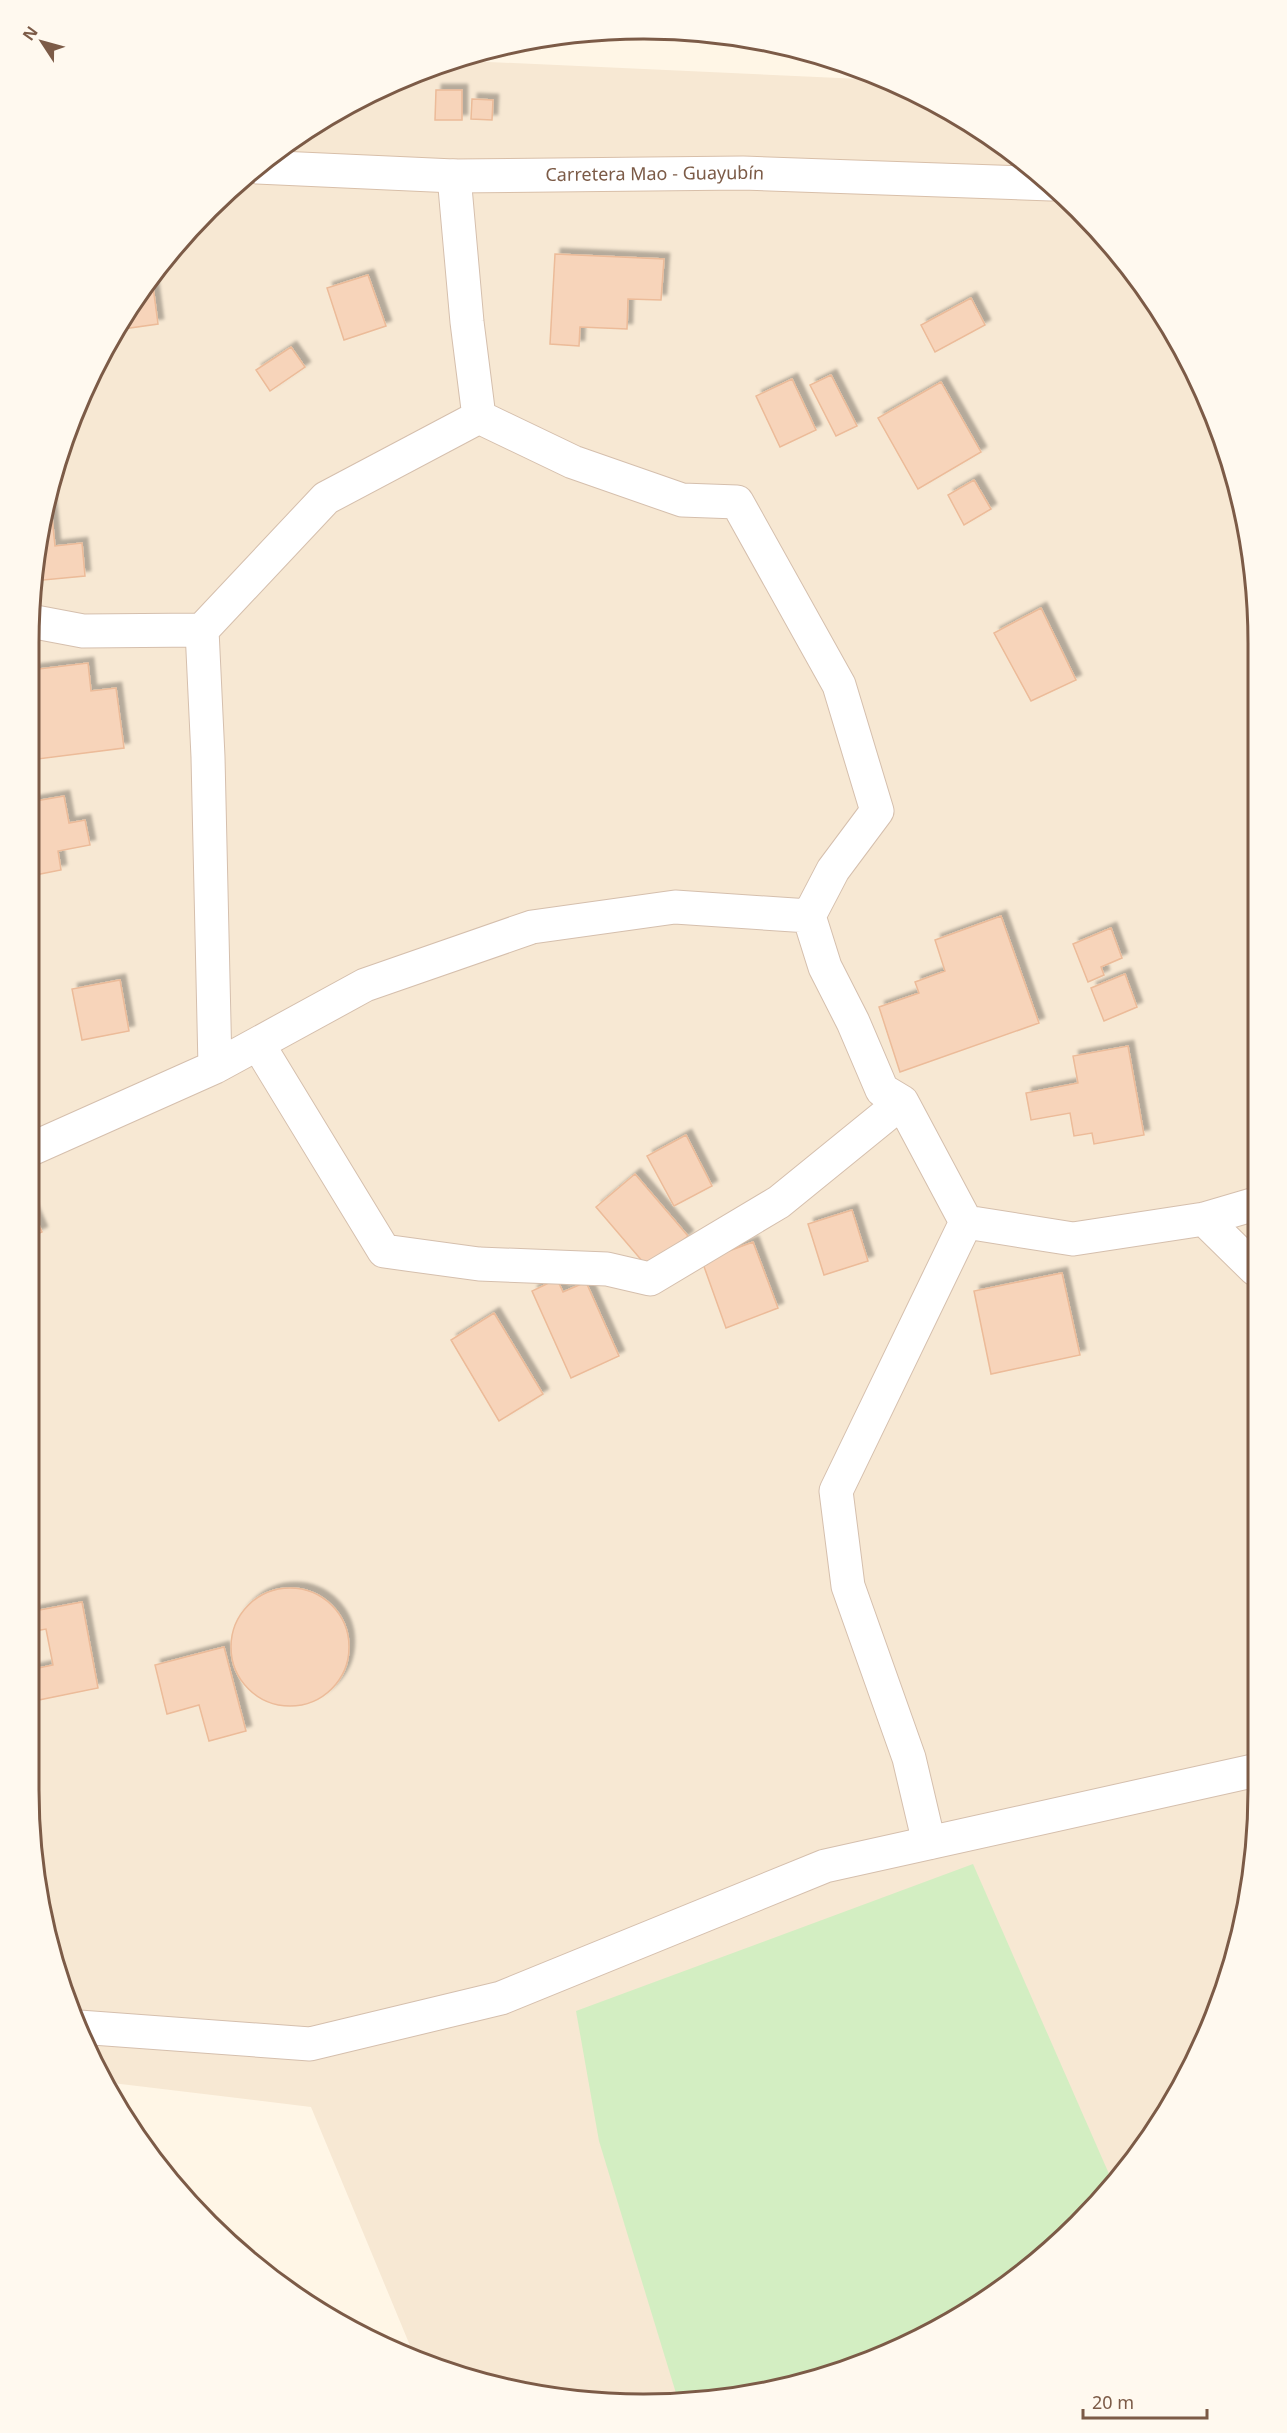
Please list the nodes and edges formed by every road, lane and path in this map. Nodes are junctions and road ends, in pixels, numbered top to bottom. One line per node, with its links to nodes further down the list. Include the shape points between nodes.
1 (271, 168): 2 (street, Carretera Mao - Guayubín)
2 (454, 176): 3 (street, Carretera Mao - Guayubín, via 743,173); 4 (street)
3 (1034, 182)
4 (478, 417): 6 (street, via 326,498); 7 (street, via 573,462 682,500 737,502 839,685 877,811 833,870)
5 (40, 623): 6 (street, via 84,631)
6 (202, 630): 9 (street)
7 (809, 916): 8 (street, via 675,907 532,927 365,985); 10 (street, via 825,968 882,1089)
8 (258, 1044): 9 (street); 10 (street, via 384,1251 479,1264 607,1269 650,1280 779,1202)
9 (215, 1067): 11 (street)
10 (902, 1102): 14 (street)
11 (39, 1146)
12 (1248, 1206): 13 (street)
13 (1204, 1219): 14 (street, via 1072,1239); 15 (street)
14 (966, 1222): 17 (street, via 836,1491 848,1586 909,1758)
15 (1248, 1261)
16 (1248, 1772): 17 (street)
17 (929, 1843): 18 (street, via 825,1866 501,1998 310,2044)
18 (88, 2028)

